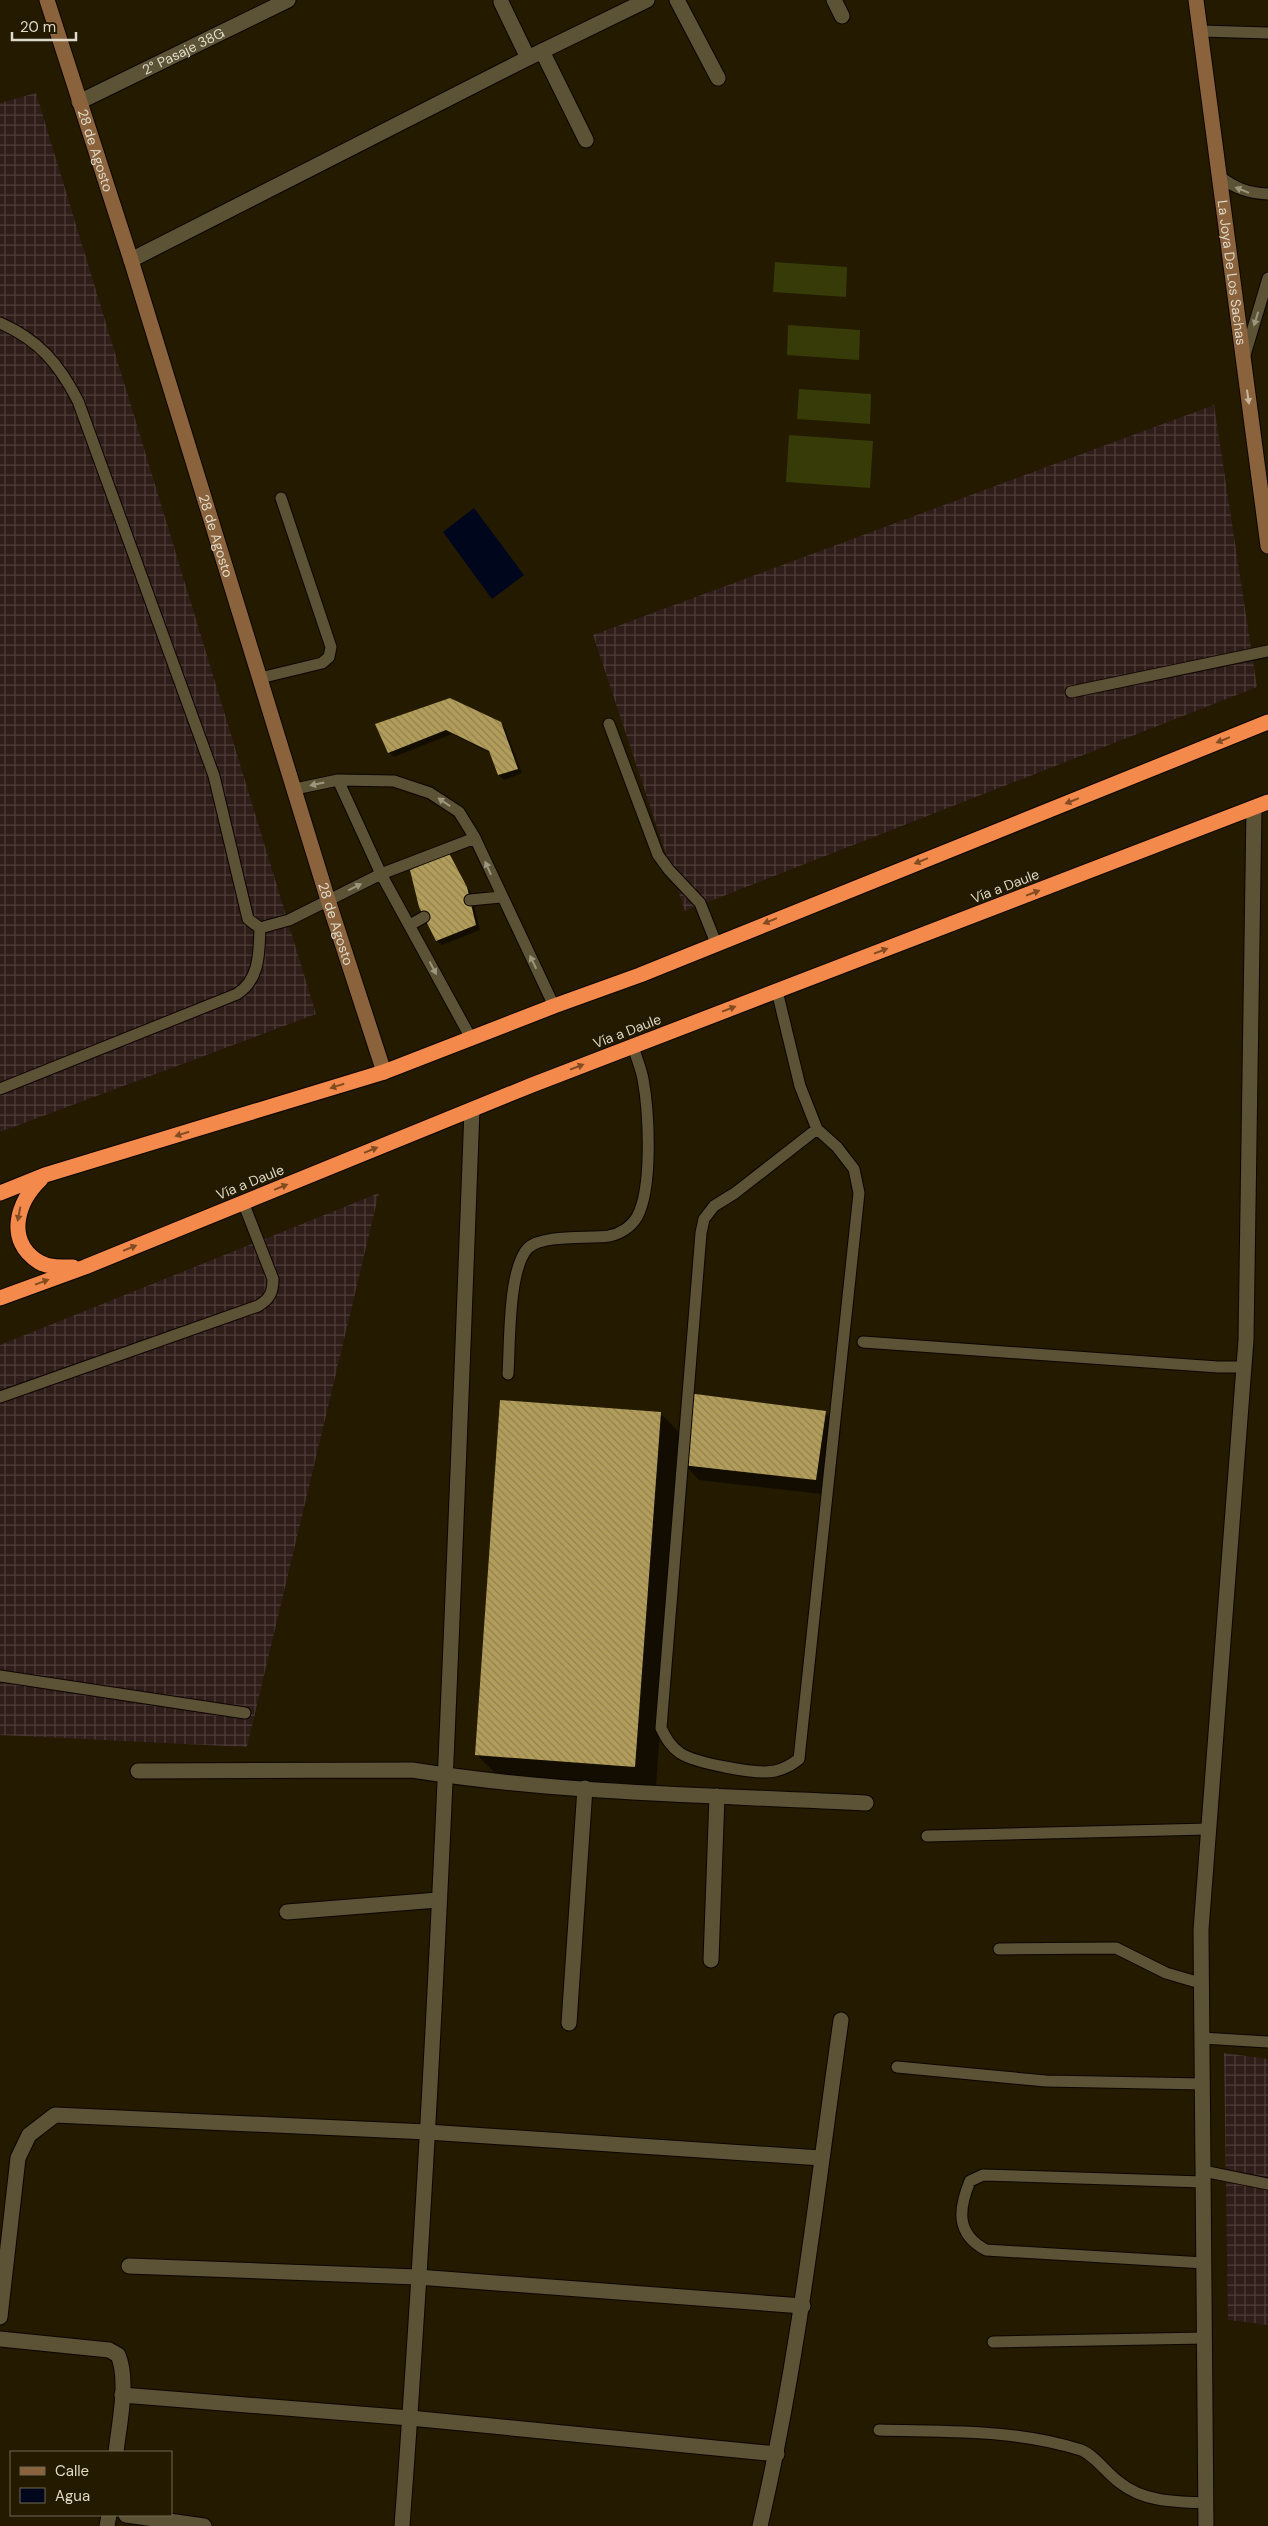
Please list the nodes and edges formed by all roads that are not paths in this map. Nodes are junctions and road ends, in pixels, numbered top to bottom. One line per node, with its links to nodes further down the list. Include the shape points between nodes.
1 (47, 0): 13 (street, 28 de Agosto)
2 (288, 0): 13 (street, 2° Pasaje 38G)
3 (647, 0): 11 (street)
4 (677, 0): 12 (street)
5 (834, 0): 8 (street)
6 (1196, 0): 9 (street, La Joya De Los Sachas)
7 (501, 2): 11 (street)
8 (842, 16)
9 (1201, 31): 10 (lane); 15 (street, La Joya De Los Sachas)
10 (1268, 33)
11 (535, 54): 14 (street); 17 (street)
12 (718, 78)
13 (80, 102): 17 (street, 28 de Agosto)
14 (586, 140)
15 (1219, 176): 16 (lane, one-way to 15, via 1242,190); 20 (street, La Joya De Los Sachas)
16 (1268, 194)
17 (131, 260): 25 (street, 28 de Agosto)
18 (1268, 278): 20 (lane, one-way to 20)
19 (0, 323): 39 (lane, via 50,355 78,401 214,776 245,912 248,919)
20 (1243, 361): 21 (street, La Joya De Los Sachas, one-way to 21)
21 (1263, 461): 23 (street, La Joya De Los Sachas)
22 (281, 498): 25 (lane, via 331,647 329,657 322,663)
23 (1268, 546)
24 (1268, 651): 26 (lane)
25 (260, 678): 30 (street, 28 de Agosto)
26 (1071, 692)
27 (1268, 722): 40 (highway, one-way to 40)
28 (609, 724): 40 (lane, via 658,855 700,903)
29 (338, 780): 30 (lane, one-way to 30); 32 (lane, one-way to 29, via 458,812 430,793 394,781); 33 (lane)
30 (296, 789): 35 (street, 28 de Agosto)
31 (1261, 805): 41 (highway, Vía a Daule, one-way to 31); 55 (street)
32 (475, 838): 33 (lane); 34 (lane, one-way to 32)
33 (381, 874): 35 (lane, one-way to 33); 38 (lane)
34 (501, 897): 36 (lane); 42 (lane, one-way to 34)
35 (328, 900): 39 (lane, via 288,920); 45 (street, 28 de Agosto)
36 (470, 900)
37 (424, 917): 38 (lane)
38 (410, 925): 43 (lane, one-way to 43)
39 (260, 928): 46 (lane, via 252,981 236,994)
40 (716, 943): 42 (highway)
41 (777, 991): 44 (highway, Vía a Daule, one-way to 41); 48 (lane, via 800,1086)
42 (554, 1006): 43 (highway)
43 (472, 1040): 45 (highway)
44 (633, 1046): 47 (highway, Vía a Daule, one-way to 44); 56 (lane, via 643,1077 649,1148 646,1183 637,1217 628,1228 611,1236 543,1241 528,1248 514,1277)
45 (384, 1072): 49 (highway, one-way to 49)
46 (0, 1089)
47 (472, 1110): 51 (highway, Vía a Daule, one-way to 47); 61 (street)
48 (817, 1129): 48 (lane, via 854,1169 859,1193 799,1759 772,1772 707,1765 679,1752 668,1742 661,1728 701,1233 704,1219 714,1206)
49 (45, 1175): 50 (highway); 52 (highway, one-way to 52, via 22,1203 18,1233 25,1247 39,1262 54,1267)
50 (0, 1194)
51 (243, 1202): 52 (highway, Vía a Daule, one-way to 51); 57 (lane, via 272,1278 272,1290 267,1300 258,1306)
52 (85, 1267): 53 (highway, Vía a Daule, one-way to 52)
53 (0, 1298)
54 (863, 1342): 55 (lane)
55 (1244, 1367): 65 (street)
56 (508, 1374)
57 (0, 1396)
58 (0, 1676): 59 (lane)
59 (245, 1713)
60 (138, 1771): 61 (street, via 412,1770)
61 (446, 1776): 62 (street); 67 (street)
62 (586, 1788): 63 (street); 73 (street)
63 (717, 1796): 64 (street); 70 (street)
64 (866, 1803)
65 (1208, 1829): 66 (lane); 71 (street)
66 (927, 1836)
67 (438, 1900): 68 (street); 78 (street)
68 (287, 1912)
69 (998, 1948): 71 (lane, via 1116,1948 1166,1973)
70 (711, 1960)
71 (1200, 1983): 74 (street)
72 (841, 2020): 79 (street)
73 (569, 2023)
74 (1202, 2038): 75 (lane); 77 (street)
75 (1268, 2042)
76 (897, 2067): 77 (lane, via 1046,2081)
77 (1203, 2084): 80 (street)
78 (427, 2132): 79 (street); 82 (street, via 55,2115 37,2127 22,2146); 85 (street)
79 (821, 2158): 86 (street)
80 (1203, 2176): 81 (lane); 83 (street); 83 (lane, via 984,2176 970,2182 961,2222 966,2236 986,2250)
81 (1268, 2184)
82 (5, 2215): 87 (street)
83 (1204, 2263): 88 (street)
84 (129, 2266): 85 (street)
85 (418, 2277): 86 (street); 92 (street)
86 (803, 2306): 95 (street)
87 (0, 2317)
88 (1205, 2338): 90 (lane); 96 (street)
89 (0, 2339): 91 (street, via 109,2350 118,2355 122,2364)
90 (992, 2342)
91 (122, 2395): 92 (street); 94 (street)
92 (410, 2418): 95 (street); 99 (street)
93 (879, 2430): 96 (lane, via 1042,2439 1084,2451 1137,2494)
94 (116, 2451)
95 (777, 2454): 100 (street)
96 (1206, 2503): 101 (street)
97 (133, 2516): 98 (street)
98 (204, 2526)
99 (402, 2526)
100 (760, 2526)
101 (1206, 2526)

